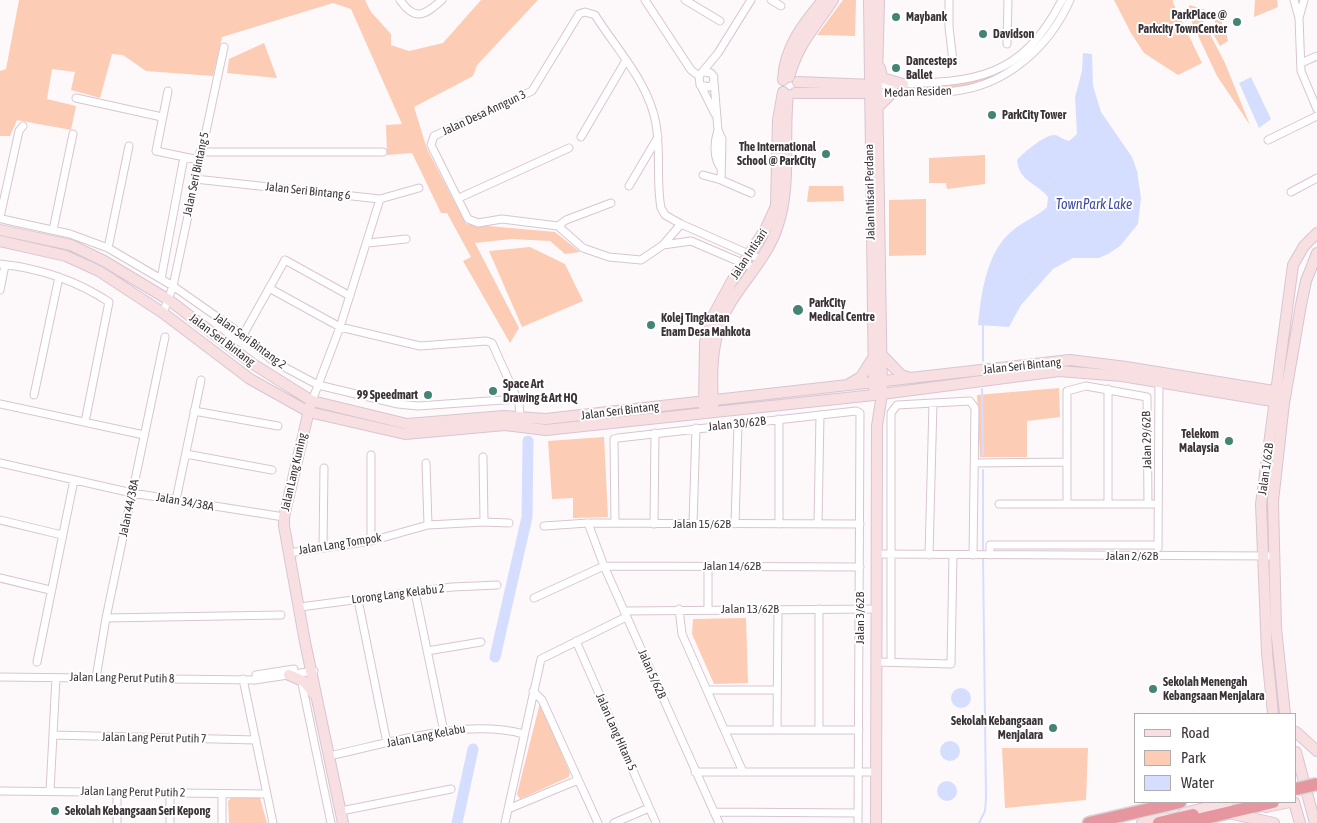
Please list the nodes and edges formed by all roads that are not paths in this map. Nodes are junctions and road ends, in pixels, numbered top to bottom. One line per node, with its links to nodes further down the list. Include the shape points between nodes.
1 (400, 0): 2 (street, via 409,11 420,15)
2 (442, 0)
3 (645, 0): 29 (street, via 692,70)
4 (686, 0): 19 (street)
5 (752, 0): 23 (street)
6 (771, 0): 17 (street)
7 (822, 0): 31 (street, via 788,51)
8 (833, 0): 31 (street, via 795,57)
9 (869, 0): 28 (street, Jalan Intisari Perdana)
10 (879, 0): 22 (street, Jalan Intisari Perdana)
11 (949, 0): 25 (street)
12 (1008, 0): 20 (street)
13 (1062, 0): 32 (street, Medan Residen, via 1041,34 1004,66 957,82)
14 (1070, 0): 37 (street, Medan Residen, via 1040,47 1005,74 960,90)
15 (1294, 0): 18 (street)
16 (1304, 0): 18 (street)
17 (781, 6)
18 (1300, 18): 27 (street)
19 (720, 21)
20 (1007, 44)
21 (224, 47): 52 (street, Jalan Seri Bintang 5)
22 (878, 50): 32 (street, via 882,78); 35 (street, Jalan Intisari Perdana)
23 (718, 53): 29 (street); 30 (street)
24 (1317, 56): 27 (street)
25 (953, 61)
26 (625, 62): 47 (street); 48 (street, via 639,79 648,98); 64 (street, Jalan Desa Anngun 3, via 595,15 579,14 532,91 434,136 434,152)
27 (1301, 64): 41 (street, via 1302,77)
28 (868, 68): 34 (street); 35 (street, Jalan Intisari Perdana)
29 (701, 74): 30 (street, via 709,72); 33 (street)
30 (714, 79): 33 (street, via 709,87); 44 (street)
31 (790, 80): 34 (street); 38 (street, via 781,86); 38 (street, via 798,88)
32 (903, 84): 35 (street, Medan Residen)
33 (700, 85): 44 (street)
34 (849, 89): 35 (street); 38 (street); 40 (street)
35 (873, 89): 37 (street, Medan Residen); 40 (street, Jalan Intisari Perdana)
36 (168, 91): 43 (street)
37 (894, 92): 40 (street)
38 (788, 93): 81 (street, Jalan Intisari, via 778,120 776,206); 84 (street, Jalan Intisari, via 784,198 777,228)
39 (76, 98): 43 (street)
40 (874, 109): 65 (street, Jalan Intisari Perdana)
41 (1317, 109)
42 (1317, 116): 49 (street)
43 (162, 117): 54 (street, via 156,151)
44 (717, 119): 59 (street, via 715,139)
45 (23, 126): 68 (street, via 19,131)
46 (73, 134): 72 (street)
47 (582, 137)
48 (658, 138): 60 (street); 69 (street, via 661,208 665,216)
49 (1268, 140)
50 (129, 146): 79 (street)
51 (569, 148): 64 (street)
52 (200, 152): 53 (street); 55 (street, Jalan Seri Bintang 5)
53 (383, 152)
54 (184, 157): 55 (street); 87 (street)
55 (198, 160): 58 (street, Jalan Seri Bintang 5)
56 (703, 175): 59 (street)
57 (1317, 178): 62 (street)
58 (195, 179): 66 (street, Jalan Seri Bintang 6); 88 (street, Jalan Seri Bintang 5)
59 (721, 180): 63 (street)
60 (629, 186)
61 (419, 188): 66 (street, Jalan Seri Bintang 6)
62 (1291, 192)
63 (751, 193)
64 (459, 198): 70 (street, via 468,219 478,223 502,219)
65 (875, 198): 97 (street, Jalan Intisari Perdana); 98 (street, Jalan Intisari Perdana)
66 (380, 199): 77 (street)
67 (611, 203): 70 (street)
68 (0, 219): 72 (street, Jalan Seri Bintang 2)
69 (680, 224): 75 (street); 78 (street)
70 (558, 226): 78 (street, via 583,248 608,257 641,260)
71 (0, 230): 92 (street, Jalan Seri Bintang, via 71,245)
72 (53, 230): 79 (street, Jalan Seri Bintang 2)
73 (1317, 234): 109 (street, Jalan 1/62B, via 1304,246 1293,265)
74 (406, 239): 77 (street)
75 (719, 240): 80 (street); 81 (street)
76 (0, 241): 93 (street, Jalan Seri Bintang, via 66,256 99,271)
77 (368, 243): 91 (street)
78 (663, 245): 80 (street, via 691,242)
79 (108, 248): 87 (street, Jalan Seri Bintang 2)
80 (714, 250): 83 (street)
81 (749, 254): 83 (street, Jalan Intisari); 84 (street)
82 (1317, 254): 109 (street, Jalan 1/62B, via 1306,280)
83 (743, 263): 84 (street); 104 (street, Jalan Intisari, via 721,299 708,332 703,367)
84 (757, 263): 104 (street, Jalan Intisari, via 730,304 720,326)
85 (3, 264): 86 (street); 90 (street)
86 (59, 277): 108 (street); 124 (street, via 109,302)
87 (161, 279): 88 (street, Jalan Seri Bintang 2)
88 (173, 286): 92 (street, Jalan Seri Bintang 5); 95 (street, Jalan Seri Bintang 2)
89 (269, 288): 91 (street, via 285,260); 94 (street); 95 (street)
90 (0, 290)
91 (350, 296): 94 (street)
92 (169, 300): 93 (street, Jalan Seri Bintang 5); 112 (street, Jalan Seri Bintang, via 253,364)
93 (163, 313): 118 (street, Jalan Seri Bintang, via 250,380)
94 (340, 327): 103 (street); 111 (street, via 420,346 492,343)
95 (243, 336): 103 (street, Jalan Seri Bintang 2, via 273,361)
96 (164, 337): 130 (street, Jalan 44/38A)
97 (881, 354): 99 (street, via 901,375); 102 (street, Jalan Intisari Perdana)
98 (872, 360): 102 (street, Jalan Intisari Perdana); 105 (street, via 861,377)
99 (910, 378): 102 (street, Jalan Seri Bintang); 109 (street, Jalan Seri Bintang, via 1070,360)
100 (201, 380): 117 (street)
101 (1158, 381): 107 (street, Jalan Seri Bintang, via 1059,371); 109 (street, Jalan Seri Bintang); 147 (street, Jalan 29/62B)
102 (877, 383): 105 (street, Jalan Seri Bintang); 107 (street, Jalan 3/62B)
103 (318, 385): 111 (street, Jalan Seri Bintang 2, via 418,406); 112 (street)
104 (708, 385): 110 (street); 113 (street, Jalan Intisari); 114 (street)
105 (844, 386): 110 (street, Jalan Seri Bintang)
106 (1108, 389): 136 (street, Jalan 29/62B, via 1086,386 1067,391); 145 (street); 146 (street, Jalan 29/62B, via 1147,397)
107 (878, 395): 119 (street, Jalan Seri Bintang); 167 (street, Jalan 3/62B, via 874,419 877,426)
108 (34, 396)
109 (1281, 397): 174 (street, Jalan 1/62B, via 1262,496); 175 (street, Jalan 1/62B)
110 (730, 398): 113 (street, Jalan Seri Bintang)
111 (517, 399): 122 (street)
112 (312, 401): 118 (street, Jalan Lang Kuning); 122 (street, Jalan Seri Bintang, via 407,424)
113 (708, 401): 114 (street, Jalan Seri Bintang); 119 (street, Jalan Intisari)
114 (688, 403): 122 (street, Jalan Seri Bintang, via 546,419)
115 (933, 403): 135 (street, via 970,400 975,408); 168 (street, via 897,405 891,413); 169 (street)
116 (0, 404): 124 (street)
117 (194, 411): 126 (street); 131 (street)
118 (309, 412): 127 (street, Jalan Seri Bintang, via 406,434 505,426); 148 (street, Jalan Lang Kuning)
119 (709, 412): 127 (street, Jalan Seri Bintang, via 546,430)
120 (860, 413): 121 (street, Jalan 30/62B); 159 (street, Jalan 3/62B)
121 (820, 415): 123 (street, Jalan 30/62B); 158 (street)
122 (520, 416): 127 (street, via 524,424)
123 (779, 419): 125 (street, Jalan 30/62B); 157 (street)
124 (85, 422): 130 (street)
125 (738, 424): 128 (street, Jalan 30/62B); 156 (street)
126 (278, 426)
127 (536, 428)
128 (696, 428): 129 (street, Jalan 30/62B); 155 (street)
129 (655, 433): 152 (street, Jalan 30/62B, via 614,439); 154 (street)
130 (144, 435): 141 (street, Jalan 44/38A)
131 (186, 454): 139 (street); 142 (street)
132 (371, 455): 163 (street)
133 (483, 457): 150 (street)
134 (426, 462): 160 (street)
135 (975, 462): 136 (street); 171 (street)
136 (1067, 462): 144 (street)
137 (0, 463): 140 (street, Jalan 34/38A)
138 (324, 468): 165 (street)
139 (272, 470)
140 (74, 480): 141 (street, Jalan 34/38A); 162 (street)
141 (132, 493): 142 (street, Jalan 34/38A); 194 (street, Jalan 44/38A)
142 (176, 500): 148 (street, Jalan 34/38A)
143 (999, 504): 144 (street)
144 (1067, 504): 145 (street)
145 (1108, 504): 146 (street)
146 (1148, 504): 147 (street)
147 (1158, 504): 164 (street, Jalan 29/62B)
148 (284, 517): 166 (street, Jalan Lang Kuning)
149 (0, 520): 162 (street)
150 (484, 522): 153 (street, Jalan Lang Tompok); 160 (street, Jalan Lang Tompok)
151 (588, 523): 152 (street, Jalan 15/62B); 161 (street, Jalan 15/62B); 176 (street, Jalan 5/62B)
152 (615, 523): 154 (street, Jalan 15/62B)
153 (509, 524)
154 (654, 524): 155 (street, Jalan 15/62B)
155 (693, 524): 156 (street, Jalan 15/62B)
156 (735, 524): 157 (street, Jalan 15/62B)
157 (779, 524): 158 (street, Jalan 15/62B)
158 (818, 524): 159 (street, Jalan 15/62B)
159 (860, 524): 178 (street, Jalan 3/62B)
160 (428, 525): 163 (street, Jalan Lang Tompok)
161 (544, 526)
162 (62, 535): 181 (street)
163 (371, 541): 165 (street, Jalan Lang Tompok)
164 (1158, 545): 172 (street, via 990,545); 173 (street, Jalan 29/62B)
165 (323, 548): 166 (street, Jalan Lang Tompok)
166 (289, 552): 185 (street, Jalan Lang Kuning)
167 (877, 554): 168 (street, Jalan 2/62B); 190 (street, Jalan 3/62B)
168 (892, 554): 169 (street, Jalan 2/62B); 200 (street)
169 (929, 554): 170 (street, Jalan 2/62B)
170 (953, 555): 171 (street, Jalan 2/62B); 200 (street, via 952,662)
171 (973, 555): 172 (street, Jalan 2/62B)
172 (990, 555): 173 (street, Jalan 2/62B)
173 (1158, 556): 174 (street, Jalan 2/62B)
174 (1262, 556): 175 (street, Jalan 2/62B); 212 (street, Jalan 1/62B)
175 (1274, 556): 213 (street, Jalan 1/62B, via 1276,628)
176 (604, 566): 177 (street, Jalan 14/62B); 183 (street); 192 (street, Jalan 5/62B)
177 (708, 566): 178 (street, Jalan 14/62B); 187 (street)
178 (860, 567): 189 (street, Jalan 3/62B)
179 (0, 578): 181 (street)
180 (497, 585): 182 (street, Lorong Lang Kelabu 2)
181 (50, 590): 198 (street)
182 (415, 592): 184 (street, Lorong Lang Kelabu 2); 197 (street)
183 (534, 598)
184 (358, 600): 185 (street, Lorong Lang Kelabu 2); 224 (street)
185 (300, 607): 201 (street, Jalan Lang Kuning)
186 (679, 609): 187 (street, Jalan 13/62B); 192 (street, Jalan 13/62B); 208 (street, via 682,634)
187 (708, 609): 191 (street, Jalan 13/62B)
188 (819, 609): 189 (street, Jalan 13/62B); 191 (street, Jalan 13/62B); 217 (street)
189 (860, 609): 190 (street, Jalan 13/62B); 218 (street, Jalan 3/62B)
190 (876, 609): 199 (street, Jalan 3/62B)
191 (778, 610): 209 (street)
192 (625, 614): 195 (street); 228 (street, Jalan 5/62B)
193 (281, 615): 194 (street)
194 (106, 618): 205 (street, Jalan 44/38A)
195 (576, 641): 210 (street, via 540,659); 251 (street, Jalan Lang Hitam 5)
196 (481, 642): 197 (street)
197 (427, 651): 219 (street)
198 (36, 662)
199 (877, 662): 200 (street); 231 (street, Jalan 3/62B)
200 (891, 662)
201 (312, 669): 202 (street, Jalan Lang Perut Putih 8); 206 (street, Jalan Lang Perut Putih 8); 211 (street, Jalan Lang Kuning); 214 (street, Jalan Lang Kuning)
202 (289, 675): 206 (street, Jalan Lang Perut Putih 8); 207 (street)
203 (0, 677): 204 (street, Jalan Lang Perut Putih 8)
204 (56, 678): 205 (street, Jalan Lang Perut Putih 8); 222 (street)
205 (96, 678): 206 (street, Jalan Lang Perut Putih 8)
206 (243, 679): 223 (street)
207 (301, 679): 211 (street, via 312,690); 262 (street)
208 (707, 690): 209 (street); 215 (street)
209 (777, 690): 216 (street)
210 (533, 691): 221 (street); 233 (street, via 542,700)
211 (316, 700): 214 (street, Jalan Lang Kuning)
212 (1273, 713)
213 (1285, 713)
214 (321, 714): 226 (street, Jalan Lang Kuning)
215 (725, 730): 216 (street); 229 (street)
216 (777, 730): 217 (street)
217 (820, 730): 218 (street)
218 (859, 730): 230 (street, Jalan 3/62B)
219 (444, 732): 221 (street, Jalan Lang Kelabu, via 485,728); 224 (street, Jalan Lang Kelabu)
220 (1297, 733): 225 (street)
221 (524, 734): 252 (street)
222 (53, 736): 223 (street, Jalan Lang Perut Putih 7); 237 (street)
223 (256, 740): 241 (street)
224 (387, 743): 226 (street, Jalan Lang Kelabu)
225 (1317, 751)
226 (329, 756): 253 (street, Jalan Lang Kuning)
227 (1297, 757): 234 (street)
228 (696, 772): 229 (street); 254 (street, Jalan 5/62B)
229 (743, 772): 230 (street)
230 (859, 772): 231 (street); 255 (street, Jalan 3/62B)
231 (876, 772): 270 (street, Jalan 3/62B)
232 (1317, 779): 234 (street)
233 (578, 780): 252 (street); 265 (street)
234 (1303, 785): 242 (street)
235 (452, 789): 253 (street)
236 (0, 791): 237 (street, Jalan Lang Perut Putih 2)
237 (50, 791): 238 (street, Jalan Lang Perut Putih 2)
238 (117, 792): 239 (street, Jalan Lang Perut Putih 2); 258 (street)
239 (170, 793): 240 (street, Jalan Lang Perut Putih 2); 259 (street)
240 (222, 794): 241 (street, Jalan Lang Perut Putih 2); 260 (street)
241 (267, 794): 261 (street)
242 (1310, 795): 243 (street); 279 (street)
243 (1297, 800)
244 (1177, 803): 271 (highway)
245 (1178, 803): 272 (street)
246 (1224, 803): 273 (street)
247 (1241, 803): 274 (highway)
248 (1269, 803): 275 (highway)
249 (1285, 803): 256 (street)
250 (1295, 803): 278 (street)
251 (649, 808): 266 (street); 267 (street, Jalan Lang Hitam 5)
252 (508, 810): 264 (street)
253 (341, 811): 263 (street, Jalan Lang Kuning)
254 (714, 812): 255 (street); 268 (street, Jalan 5/62B)
255 (858, 813): 269 (street, Jalan 3/62B)
256 (1233, 814): 257 (street); 277 (street)
257 (1214, 821): 276 (street)
258 (117, 823)
259 (170, 823)
260 (222, 823)
261 (273, 823)
262 (330, 823)
263 (343, 823)
264 (505, 823)
265 (598, 823)
266 (614, 823)
267 (656, 823)
268 (719, 823)
269 (858, 823)
270 (876, 823)
271 (1089, 823)
272 (1119, 823)
273 (1142, 823)
274 (1159, 823)
275 (1184, 823)
276 (1198, 823)
277 (1274, 823)
278 (1300, 823)
279 (1315, 823)

